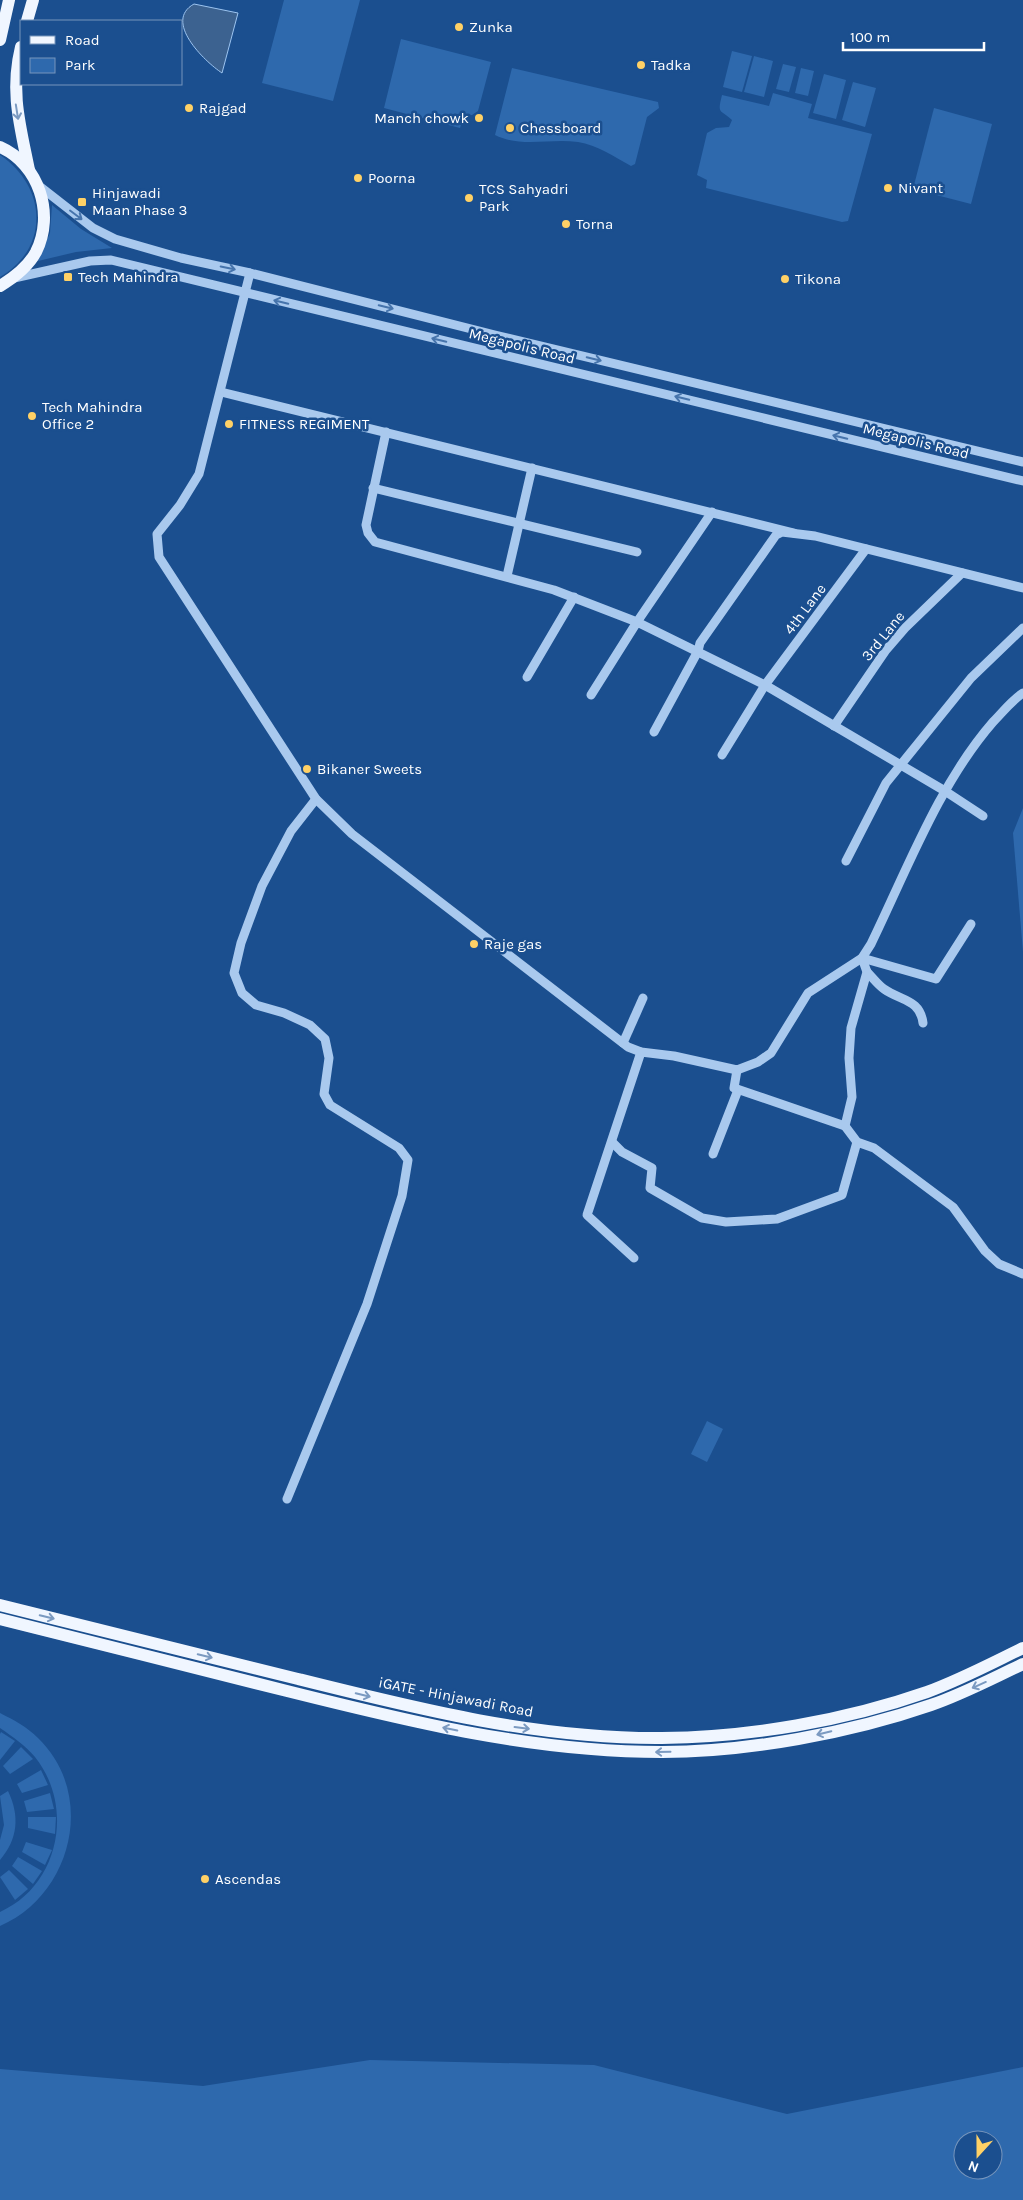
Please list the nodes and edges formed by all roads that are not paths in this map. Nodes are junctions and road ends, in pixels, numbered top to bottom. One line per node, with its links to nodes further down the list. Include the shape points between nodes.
1 (9, 0): 4 (main road)
2 (32, 0): 3 (main road)
3 (27, 20)
4 (0, 40)
5 (20, 50): 7 (main road, one-way to 7, via 16,66 16,102)
6 (0, 147): 7 (main road)
7 (29, 170): 8 (main road)
8 (38, 185): 9 (street, Megapolis Road, one-way to 9, via 93,228 115,239); 10 (main road, via 43,202 42,236 36,252)
9 (250, 273): 12 (street); 15 (street, Megapolis Road, one-way to 15)
10 (14, 278): 11 (main road); 12 (street, Megapolis Road, via 90,261 111,260)
11 (0, 286)
12 (247, 293): 13 (street); 17 (street, Megapolis Road, one-way to 12)
13 (221, 392): 14 (street); 40 (street, via 199,474 158,534 160,557)
14 (386, 432): 16 (street); 18 (street)
15 (1023, 462)
16 (532, 468): 19 (street); 20 (street)
17 (1023, 481)
18 (373, 488): 20 (street); 25 (street, via 366,525 375,542)
19 (712, 512): 21 (street); 28 (street)
20 (518, 525): 23 (street); 25 (street)
21 (794, 533): 22 (street); 30 (street, via 776,535 700,643)
22 (866, 549): 24 (street); 32 (street, 4th Lane)
23 (637, 552)
24 (962, 573): 26 (street); 35 (street, 3rd Lane, via 886,650)
25 (507, 576): 27 (street)
26 (1023, 588)
27 (574, 598): 28 (street); 31 (street)
28 (637, 622): 30 (street); 34 (street)
29 (1023, 628): 38 (street, via 971,678)
30 (698, 651): 32 (street); 36 (street)
31 (527, 677)
32 (765, 685): 35 (street); 37 (street, 4th Lane)
33 (1023, 693): 39 (street, via 980,737)
34 (592, 695)
35 (834, 726): 38 (street)
36 (654, 732)
37 (722, 756)
38 (901, 765): 39 (street); 42 (street, via 886,783)
39 (945, 791): 41 (street); 44 (street)
40 (316, 799): 48 (street, via 352,834); 58 (street, via 291,831 262,886 241,943 234,973 242,993 256,1005 310,1025 326,1039 329,1058 324,1094 330,1105 399,1148 408,1160 402,1196 367,1304)
41 (983, 816)
42 (846, 861)
43 (971, 924): 44 (street, via 936,979)
44 (862, 958): 45 (street); 50 (street, via 808,993 771,1053)
45 (867, 972): 47 (street, via 883,989 918,1006); 52 (street, via 851,1028 852,1097)
46 (643, 998): 48 (street)
47 (923, 1023)
48 (623, 1043): 49 (street)
49 (641, 1052): 50 (street); 53 (street)
50 (737, 1070): 51 (street, via 734,1088)
51 (738, 1090): 52 (street); 55 (street)
52 (845, 1126): 54 (street)
53 (612, 1142): 54 (street, via 622,1152 652,1168 650,1188 702,1218 726,1222 776,1219 842,1195); 56 (street, via 587,1215)
54 (856, 1142): 57 (street, via 874,1148 953,1208 999,1264)
55 (713, 1154)
56 (634, 1258)
57 (1023, 1274)
58 (287, 1499)
59 (0, 1605): 63 (main road, iGATE - Hinjawadi Road, one-way to 63, via 389,1702 491,1724 574,1734 663,1738 747,1732 811,1722)
60 (0, 1619): 64 (main road, iGATE - Hinjawadi Road, one-way to 60, via 814,1736 748,1746 663,1752 573,1748 489,1738 395,1718)
61 (1023, 1648): 63 (main road, iGATE - Hinjawadi Road)
62 (1023, 1664): 64 (main road, iGATE - Hinjawadi Road, one-way to 64)
63 (928, 1691): 64 (main road)
64 (933, 1705)

